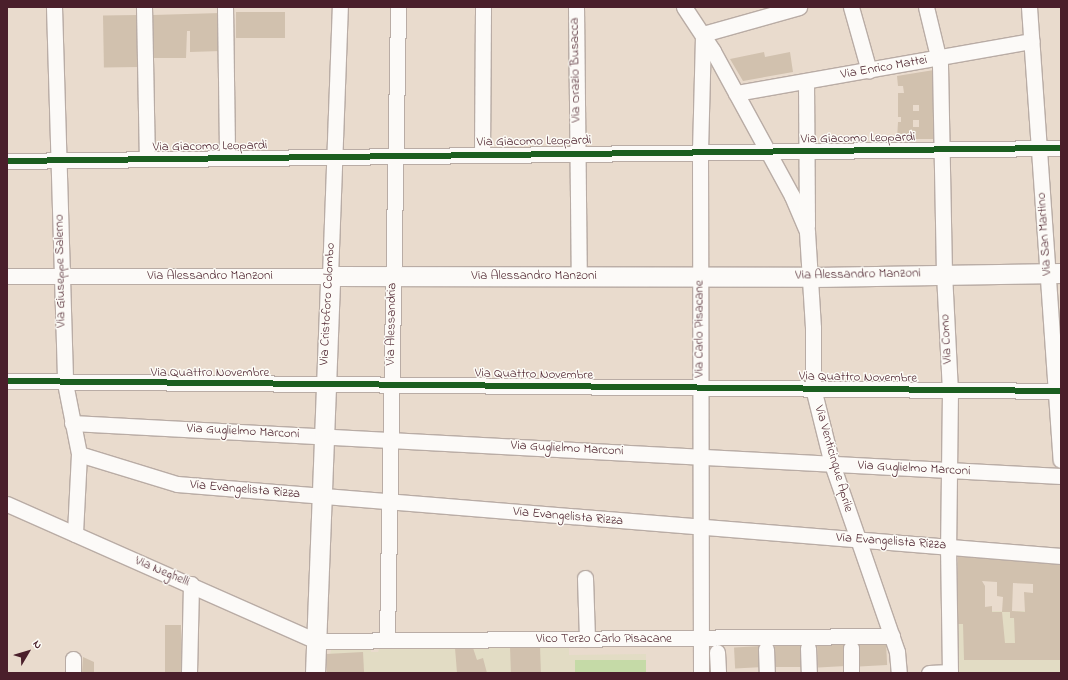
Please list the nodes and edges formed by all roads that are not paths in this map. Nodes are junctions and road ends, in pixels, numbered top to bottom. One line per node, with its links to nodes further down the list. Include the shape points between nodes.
1 (54, 7): 31 (street, Via Giuseppe Salerno)
2 (144, 7): 30 (street)
3 (226, 7): 29 (street)
4 (340, 7): 27 (street, Via Cristoforo Colombo)
5 (398, 7): 28 (street, Via Alessandria)
6 (483, 7): 26 (street)
7 (576, 7): 25 (street, Via Orazio Busacca)
8 (684, 7): 13 (street, Via Venticinque Aprile)
9 (799, 7): 13 (street)
10 (851, 7): 16 (street)
11 (926, 7): 15 (street, Via Como)
12 (1029, 7): 14 (street, Via San Martino)
13 (703, 34): 18 (street, Via Venticinque Aprile); 22 (street, Via Carlo Pisacane)
14 (1031, 41): 15 (street, Via Enrico Mattei); 19 (street, Via San Martino)
15 (939, 58): 16 (street, Via Enrico Mattei); 21 (street, Via Como)
16 (869, 71): 17 (street, Via Enrico Mattei)
17 (806, 81): 18 (street, Via Enrico Mattei); 23 (street)
18 (736, 92): 24 (street, Via Venticinque Aprile)
19 (1039, 148): 20 (street, Via Giacomo Leopardi); 21 (street, Via Giacomo Leopardi); 34 (street, Via San Martino)
20 (1061, 148)
21 (942, 149): 23 (street, Via Giacomo Leopardi); 35 (street, Via Como)
22 (700, 151): 24 (street, Via Giacomo Leopardi); 25 (street, Via Giacomo Leopardi); 40 (street, Via Carlo Pisacane)
23 (806, 151): 24 (street, Via Giacomo Leopardi); 33 (street)
24 (766, 152): 33 (street, Via Venticinque Aprile, via 792,196)
25 (577, 153): 26 (street, Via Giacomo Leopardi); 39 (street, Via Orazio Busacca)
26 (482, 154): 28 (street, Via Giacomo Leopardi)
27 (334, 157): 28 (street, Via Giacomo Leopardi); 29 (street, Via Giacomo Leopardi); 37 (street, Via Cristoforo Colombo)
28 (395, 157): 38 (street, Via Alessandria)
29 (227, 158): 30 (street, Via Giacomo Leopardi)
30 (147, 159): 31 (street, Via Giacomo Leopardi)
31 (59, 160): 32 (street, Via Giacomo Leopardi); 41 (street, Via Giuseppe Salerno)
32 (7, 161)
33 (807, 232): 42 (street, Via Venticinque Aprile)
34 (1054, 273): 35 (main road, Via Alessandro Manzoni); 50 (street, Via San Martino)
35 (944, 274): 42 (main road, Via Alessandro Manzoni); 49 (street, Via Como)
36 (7, 276): 41 (street, Via Alessandro Manzoni)
37 (330, 276): 38 (main road, Via Alessandro Manzoni); 41 (street, Via Alessandro Manzoni); 45 (main road, Via Cristoforo Colombo)
38 (393, 276): 39 (main road, Via Alessandro Manzoni); 46 (street, Via Alessandria)
39 (578, 276): 40 (main road, Via Alessandro Manzoni)
40 (700, 276): 42 (main road, Via Alessandro Manzoni); 47 (street, Via Carlo Pisacane)
41 (60, 277): 44 (street, Via Giuseppe Salerno)
42 (810, 277): 48 (street, Via Venticinque Aprile)
43 (7, 381): 44 (street, Via Quattro Novembre)
44 (65, 383): 45 (street, Via Quattro Novembre); 51 (street, Via Giuseppe Salerno)
45 (324, 384): 46 (street, Via Quattro Novembre); 52 (main road, Via Cristoforo Colombo)
46 (390, 384): 47 (street, Via Quattro Novembre); 53 (street, Via Alessandria)
47 (700, 387): 48 (street, Via Quattro Novembre); 55 (street, Via Carlo Pisacane)
48 (813, 388): 49 (street, Via Quattro Novembre); 57 (street, Via Venticinque Aprile)
49 (950, 391): 50 (street, Via Quattro Novembre); 58 (street, Via Como)
50 (1059, 391): 56 (street, Via San Martino)
51 (72, 423): 52 (street, Via Guglielmo Marconi); 54 (street, Via Giuseppe Salerno)
52 (323, 436): 53 (street, Via Guglielmo Marconi); 60 (main road, Via Cristoforo Colombo)
53 (389, 439): 55 (street, Via Guglielmo Marconi); 61 (street, Via Alessandria)
54 (79, 454): 60 (street, Via Evangelista Rizza, via 177,484); 64 (street, Via Giuseppe Salerno)
55 (700, 457): 57 (street, Via Guglielmo Marconi); 63 (street, Via Carlo Pisacane)
56 (1061, 460)
57 (832, 464): 58 (street, Via Guglielmo Marconi); 65 (street, Via Venticinque Aprile)
58 (948, 470): 59 (street, Via Guglielmo Marconi); 66 (street, Via Como)
59 (1061, 476)
60 (321, 497): 61 (street, Via Evangelista Rizza); 74 (main road, Via Cristoforo Colombo)
61 (388, 502): 63 (street, Via Evangelista Rizza); 73 (street, Via Alessandria)
62 (7, 504): 64 (street, Via Neghelli)
63 (701, 528): 65 (street, Via Evangelista Rizza); 71 (street, Via Carlo Pisacane)
64 (76, 534): 69 (street, Via Neghelli)
65 (857, 539): 66 (street, Via Evangelista Rizza); 70 (street, Via Venticinque Aprile)
66 (948, 546): 67 (street, Via Evangelista Rizza); 88 (street, Via Como)
67 (1061, 556)
68 (585, 578): 72 (street)
69 (191, 584): 74 (street, Via Neghelli); 79 (street)
70 (892, 636): 71 (street, Vico Terzo Carlo Pisacane); 86 (street, Via Venticinque Aprile)
71 (701, 638): 72 (street, Vico Terzo Carlo Pisacane); 81 (street, Via Carlo Pisacane)
72 (587, 639): 73 (street, Vico Terzo Carlo Pisacane)
73 (387, 640): 74 (street, Vico Terzo Carlo Pisacane)
74 (316, 641): 80 (main road, Via Cristoforo Colombo)
75 (808, 648): 84 (street)
76 (851, 648): 85 (street)
77 (766, 649): 83 (street)
78 (717, 652): 82 (street)
79 (189, 673)
80 (315, 673)
81 (701, 673)
82 (718, 673)
83 (767, 673)
84 (809, 673)
85 (851, 673)
86 (899, 673)
87 (929, 673): 88 (street)
88 (950, 673)

